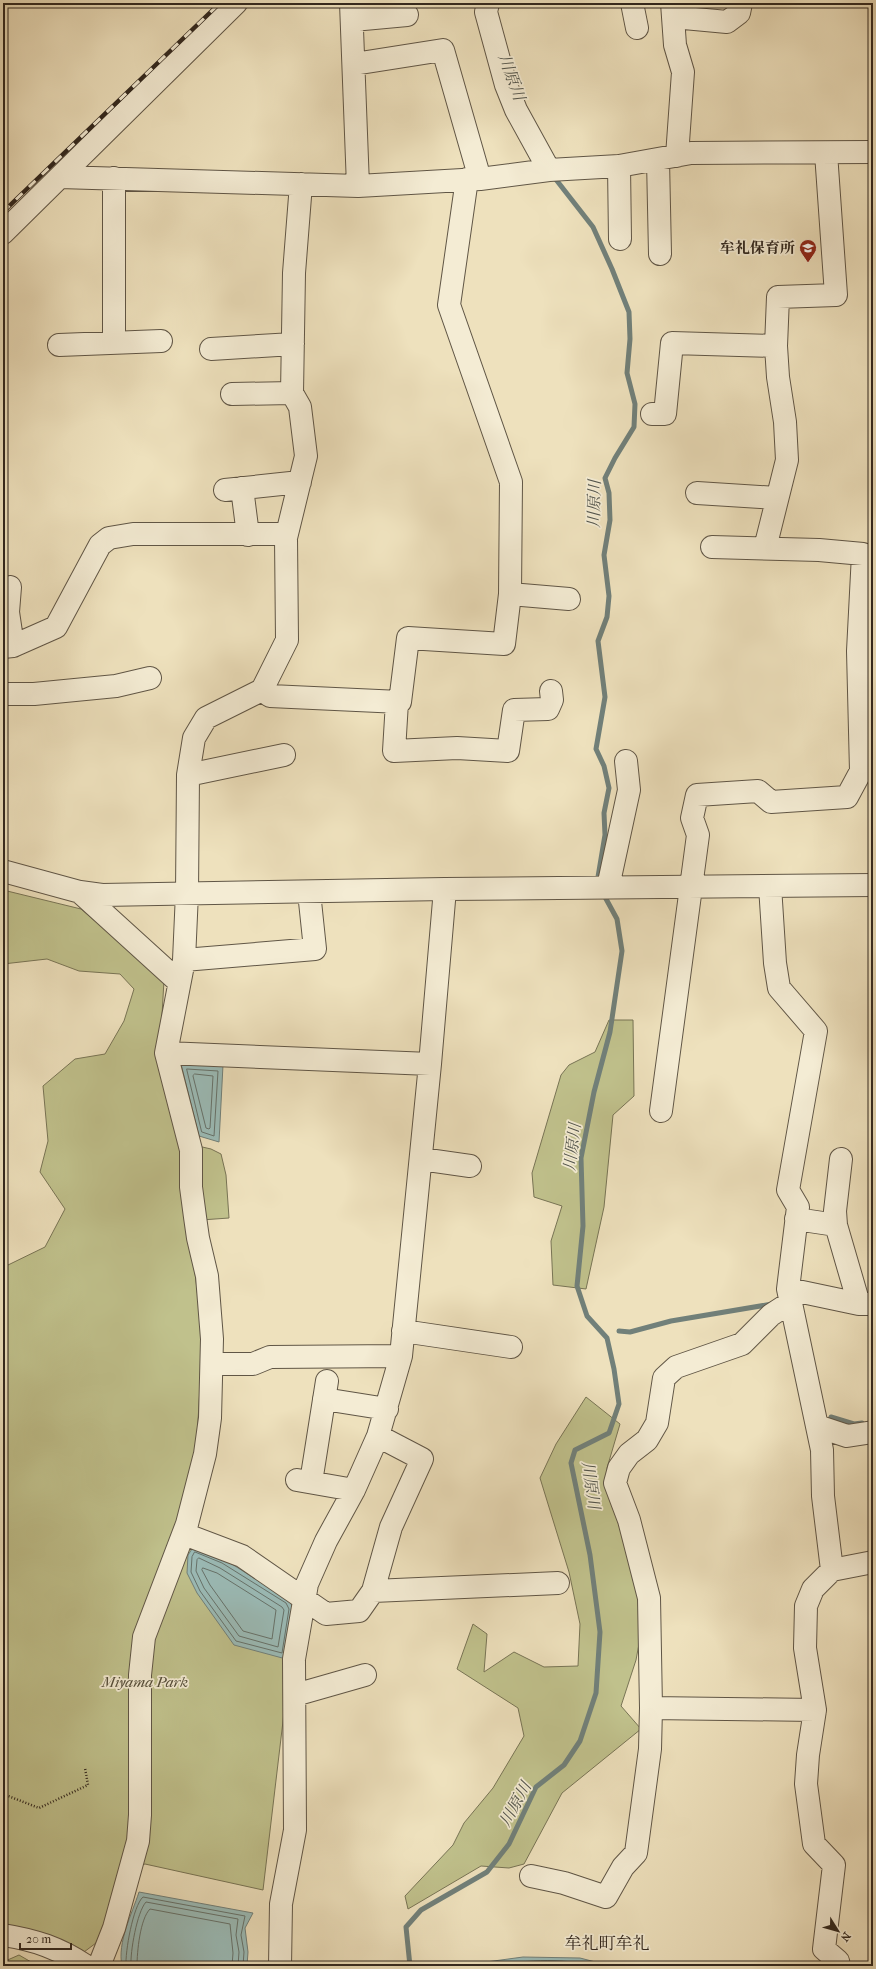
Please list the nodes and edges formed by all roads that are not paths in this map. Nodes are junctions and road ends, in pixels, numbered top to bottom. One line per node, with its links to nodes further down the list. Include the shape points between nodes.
1 (236, 3): 15 (street)
2 (488, 3): 14 (street, via 486,12 506,85 516,110)
3 (632, 3): 8 (street)
4 (741, 3): 5 (street, via 739,13 727,22)
5 (680, 8): 12 (street, via 675,45 683,72)
6 (352, 11): 7 (street); 9 (street)
7 (406, 15)
8 (637, 28)
9 (354, 64): 17 (street, via 443,50); 19 (street)
10 (873, 152): 11 (street)
11 (826, 153): 12 (street); 27 (street, via 836,295 778,297)
12 (675, 157): 13 (street); 22 (street)
13 (619, 166): 14 (street); 21 (street)
14 (549, 170): 17 (street)
15 (60, 177): 16 (street); 20 (street)
16 (114, 178): 18 (street); 24 (street)
17 (474, 179): 19 (street); 40 (street, via 449,305 511,482)
18 (301, 184): 19 (street); 25 (street, via 294,273)
19 (358, 186)
20 (3, 233)
21 (620, 239)
22 (660, 254)
23 (161, 341): 24 (street)
24 (114, 343): 26 (street)
25 (293, 344): 28 (street); 29 (street)
26 (59, 345)
27 (776, 346): 31 (street, via 672,343 665,414); 34 (street, via 787,460)
28 (211, 349)
29 (292, 393): 30 (street); 32 (street, via 300,407 306,456)
30 (232, 394)
31 (652, 414)
32 (300, 482): 35 (street); 36 (street, via 234,489)
33 (710, 490): 34 (street)
34 (777, 498): 38 (street)
35 (287, 534): 36 (street); 45 (street, via 287,640)
36 (248, 535): 42 (street, via 133,534 109,538 100,545 56,627)
37 (712, 547): 38 (street)
38 (765, 548): 43 (street, via 863,554)
39 (10, 587): 42 (street)
40 (510, 594): 41 (street); 48 (street, via 504,644 408,638 400,702)
41 (569, 599)
42 (8, 646)
43 (866, 650): 56 (street, via 861,771 847,797 771,802 758,792 697,795 692,818 698,835)
44 (150, 678): 47 (street, via 116,686 34,694)
45 (262, 690): 48 (street, via 270,696); 51 (street, via 206,718 194,738)
46 (550, 691): 48 (street, via 552,700 548,710 514,710 508,751 457,748 394,751)
47 (3, 694)
48 (397, 702)
49 (284, 754): 51 (street)
50 (626, 761): 55 (street, via 629,790)
51 (188, 775): 60 (street)
52 (3, 871): 58 (street)
53 (873, 885): 54 (street)
54 (770, 886): 56 (street); 69 (street, via 774,963 779,988 816,1031 788,1190 798,1207)
55 (608, 887): 56 (street); 57 (street)
56 (691, 887): 65 (street)
57 (445, 889): 59 (street); 64 (street)
58 (80, 892): 60 (street, via 102,895); 62 (street)
59 (309, 892): 60 (street); 61 (street, via 315,950)
60 (187, 893): 61 (street)
61 (184, 960): 62 (street)
62 (179, 982): 63 (street)
63 (166, 1052): 64 (street); 76 (street, via 191,1150 193,1202 207,1276)
64 (430, 1064): 66 (street)
65 (661, 1111)
66 (421, 1159): 68 (street); 73 (street)
67 (841, 1159): 70 (street, via 835,1211)
68 (470, 1166)
69 (796, 1219): 70 (street); 71 (street)
70 (836, 1225): 72 (street)
71 (789, 1295): 72 (street); 78 (street); 90 (street, via 742,1344 676,1367 664,1378 657,1423 647,1440 629,1454 619,1468 615,1483 629,1520 649,1598)
72 (866, 1304)
73 (403, 1331): 74 (street); 75 (street)
74 (511, 1347)
75 (401, 1356): 76 (street, via 270,1357 252,1364); 77 (street)
76 (212, 1364): 82 (street, via 210,1418 205,1454)
77 (387, 1409): 80 (street); 81 (street, via 326,1390 304,1481)
78 (817, 1426): 79 (street, via 847,1436); 84 (street, via 822,1450 823,1496)
79 (873, 1432)
80 (378, 1436): 81 (street); 86 (street, via 422,1459 391,1527)
81 (354, 1490): 87 (street, via 326,1541 307,1584)
82 (184, 1534): 87 (street, via 242,1556); 95 (street, via 144,1637 140,1675 138,1841 114,1928)
83 (873, 1562): 84 (street)
84 (832, 1570): 91 (street, via 813,1589 806,1606 805,1648)
85 (558, 1583): 86 (street)
86 (373, 1591): 87 (street, via 359,1611 326,1614)
87 (304, 1600): 89 (street, via 294,1659)
88 (365, 1675): 89 (street)
89 (295, 1695): 96 (street, via 295,1830 281,1904)
90 (651, 1708): 91 (street); 92 (street, via 650,1749 636,1853 623,1867 606,1897 564,1883)
91 (815, 1710): 97 (street, via 806,1784 814,1844 834,1865 824,1949 838,1961)
92 (531, 1876)
93 (3, 1935): 94 (street, via 44,1944)
94 (86, 1966)
95 (99, 1966)
96 (280, 1966)
97 (838, 1966)

